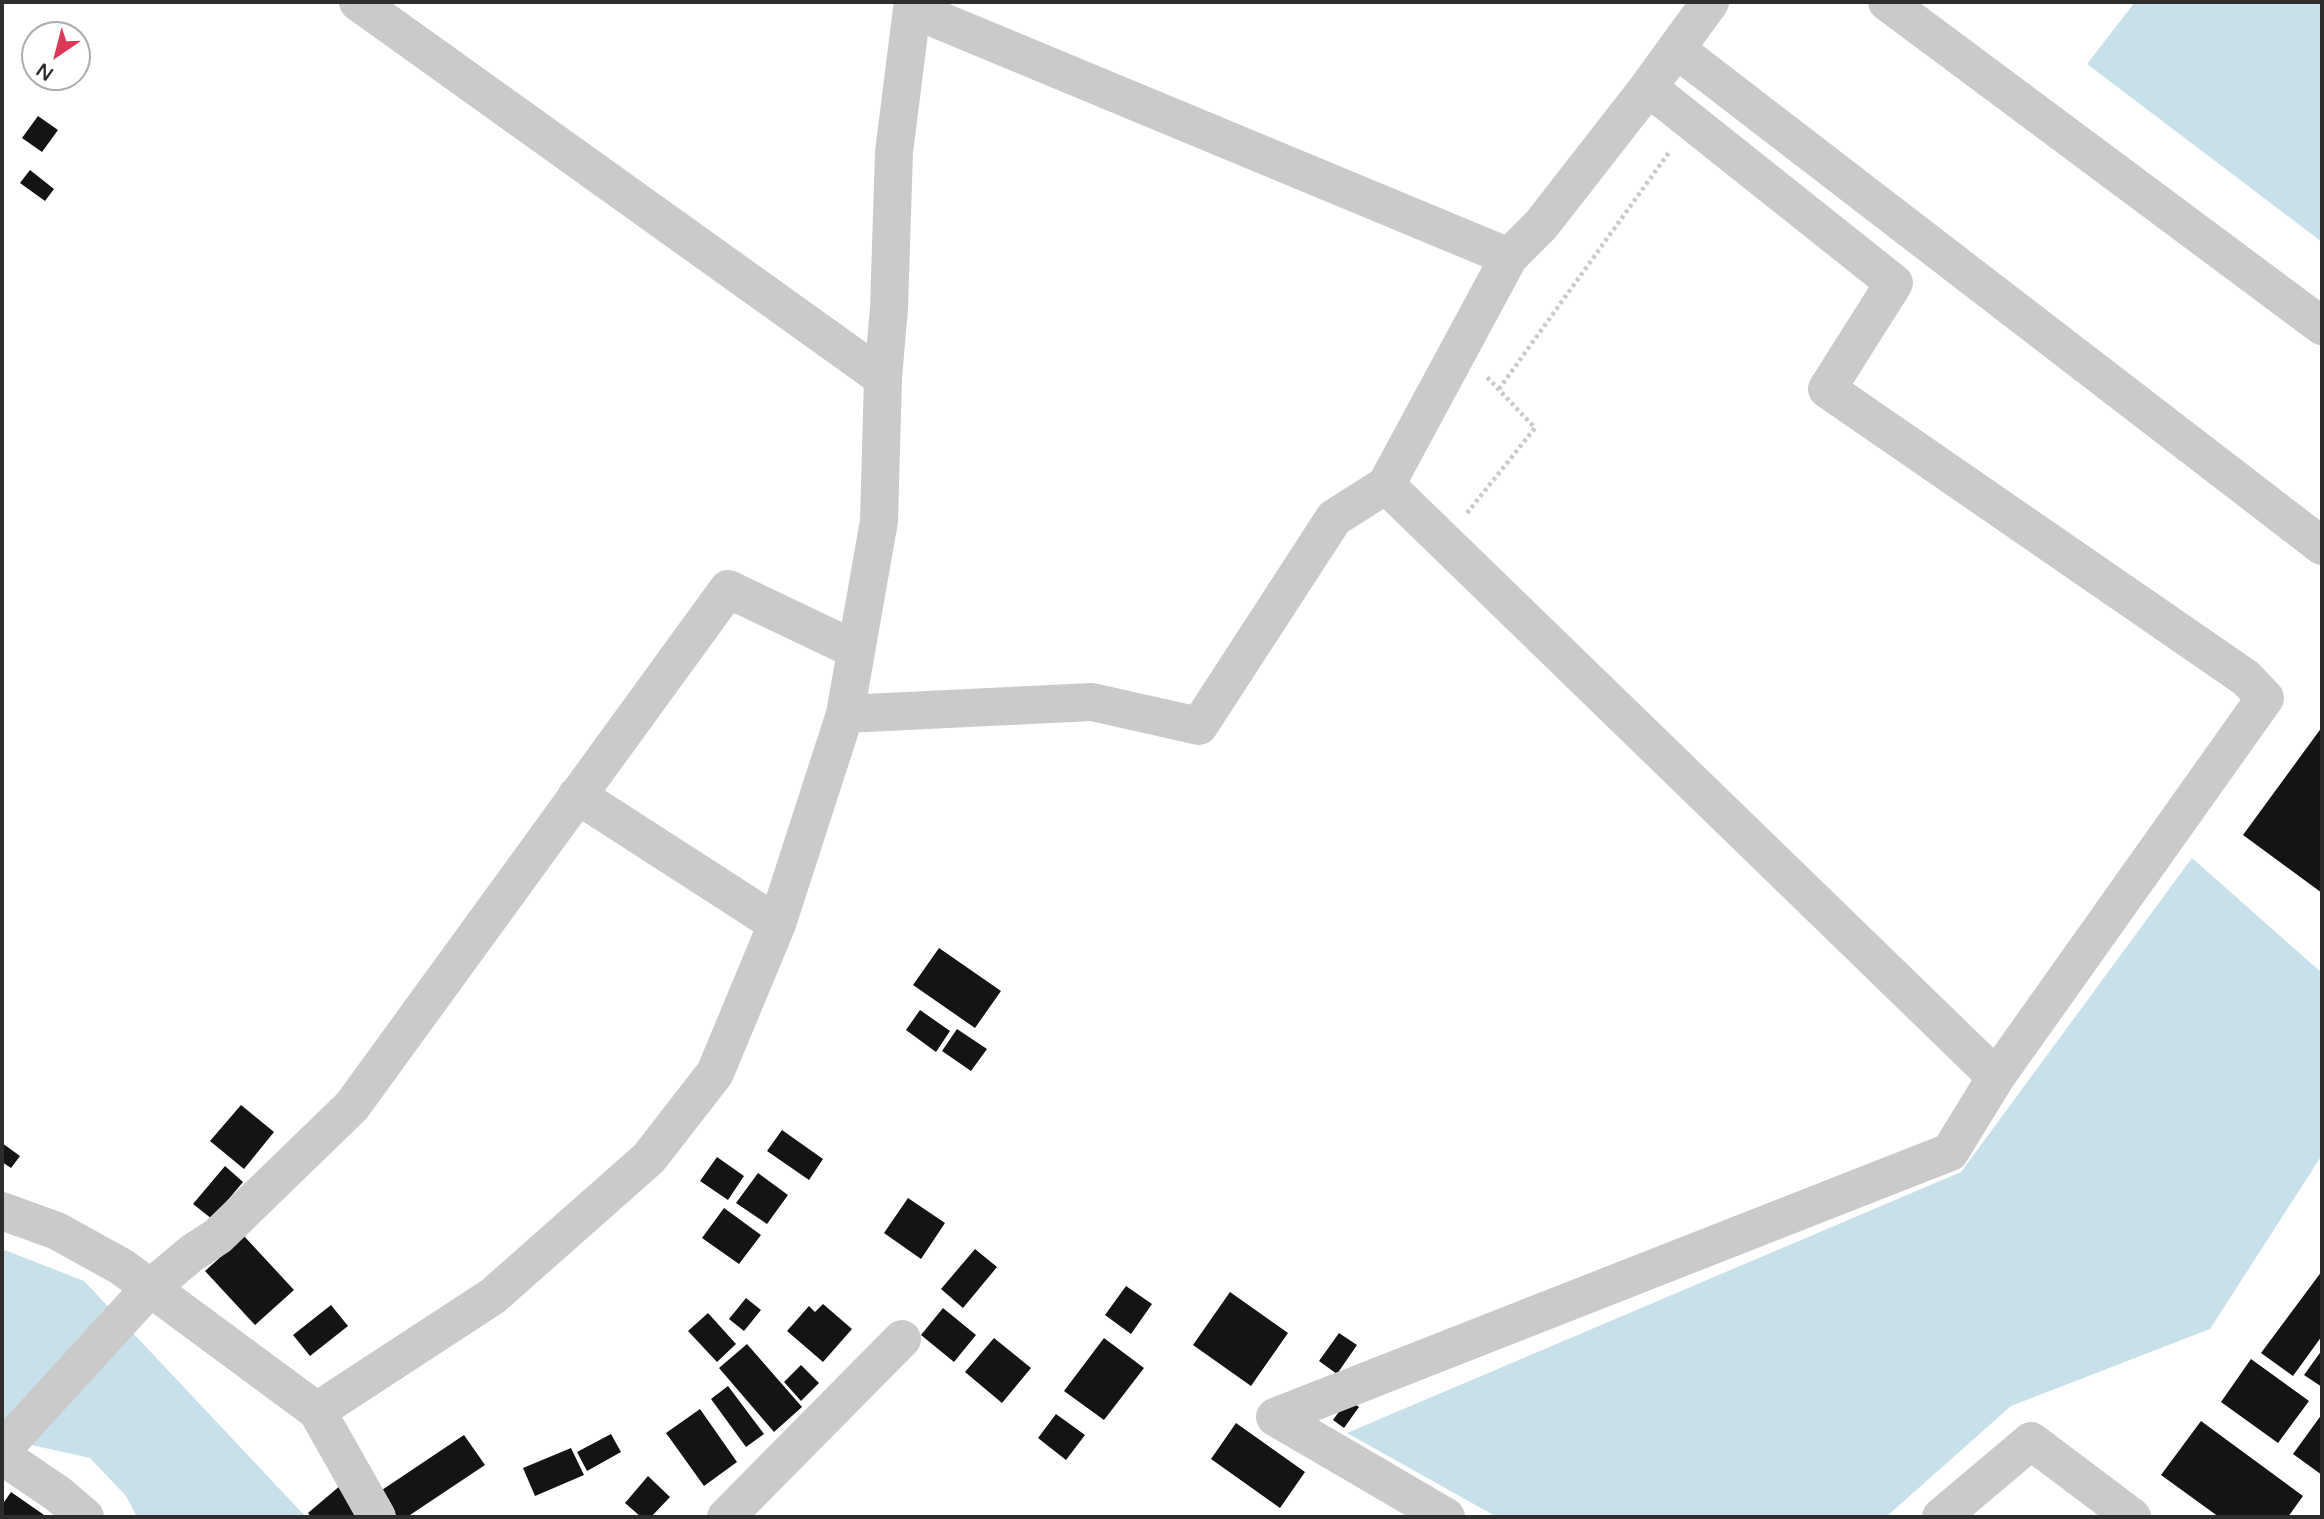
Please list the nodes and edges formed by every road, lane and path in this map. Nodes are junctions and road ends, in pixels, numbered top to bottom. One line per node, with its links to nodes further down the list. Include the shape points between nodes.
1 (358, 2): 11 (street)
2 (1710, 2): 5 (street)
3 (1887, 2): 9 (street)
4 (914, 6): 8 (street); 11 (street, via 894,152)
5 (1676, 49): 6 (street); 15 (street)
6 (1647, 89): 7 (street); 8 (street, via 1541,225)
7 (1691, 122): 12 (path); 20 (street, via 1894,284 1827,388 2246,678 2265,698)
8 (1509, 257): 13 (street)
9 (2322, 326)
10 (1481, 371): 12 (path)
11 (883, 378): 16 (street, via 879,521)
12 (1499, 389): 14 (path, via 1535,428)
13 (1386, 485): 14 (street); 17 (street, via 1334,518 1199,726 1092,702)
14 (1445, 541): 20 (street)
15 (2322, 545)
16 (856, 650): 17 (street); 18 (street, via 728,589)
17 (845, 714): 19 (street)
18 (577, 795): 19 (street); 22 (street, via 352,1106 218,1236)
19 (777, 924): 24 (street, via 715,1073 649,1158 493,1296)
20 (1996, 1077): 29 (street, via 1950,1152 1275,1417)
21 (2, 1211): 22 (street, via 57,1231 122,1267)
22 (141, 1297): 24 (street); 25 (street)
23 (902, 1339): 28 (street)
24 (317, 1411): 27 (street)
25 (3, 1450): 26 (street)
26 (85, 1517)
27 (377, 1517)
28 (726, 1517)
29 (1447, 1517)
30 (1941, 1517): 31 (street, via 2031,1440)
31 (2132, 1517)

